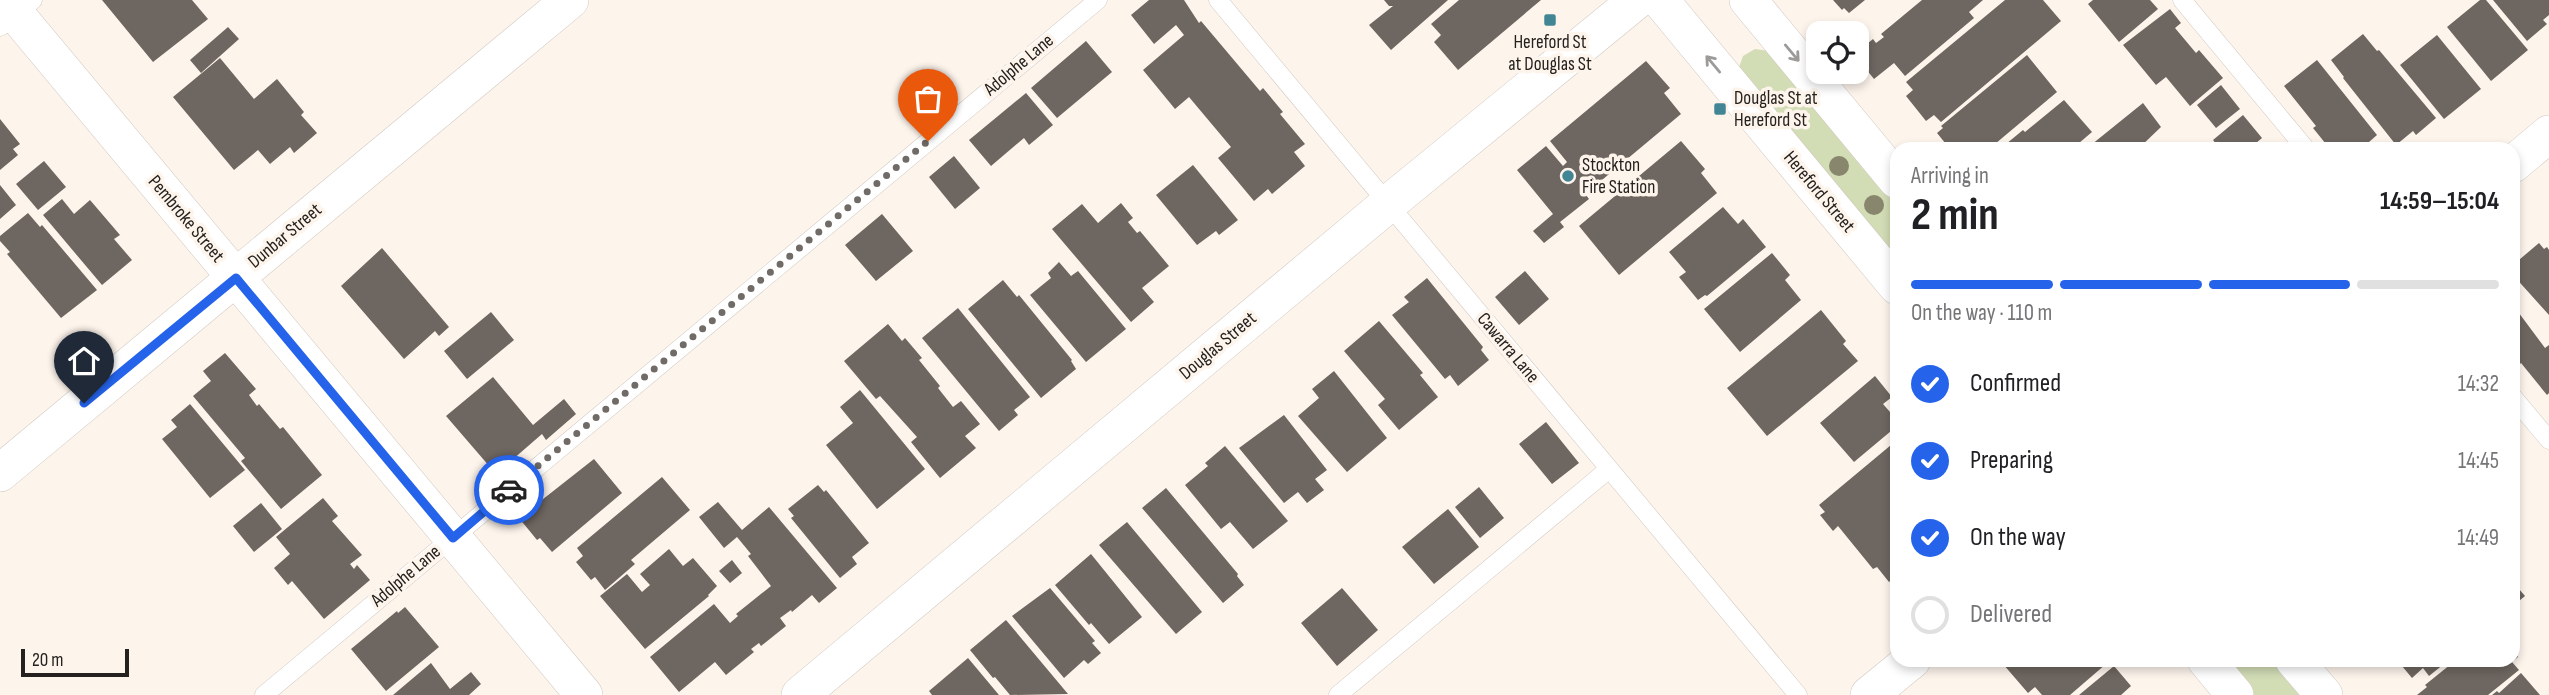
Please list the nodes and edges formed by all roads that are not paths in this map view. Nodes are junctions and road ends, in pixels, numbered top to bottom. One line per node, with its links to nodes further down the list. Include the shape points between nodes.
1 (570, 0): 14 (street, Dunbar Street)
2 (1098, 0): 20 (lane, Adolphe Lane)
3 (1219, 0): 13 (lane, Cawarra Lane)
4 (1637, 0): 13 (street, Douglas Street)
5 (1660, 0): 15 (street, Hereford Street, one-way to 5)
6 (1748, 0): 12 (street, one-way to 12)
7 (2182, 0): 10 (lane)
8 (13, 10): 14 (street, Pembroke Street)
9 (2549, 134): 11 (street)
10 (2300, 142)
11 (2520, 158)
12 (1890, 172)
13 (1388, 204): 18 (lane, Cawarra Lane); 26 (street, Douglas Street)
14 (236, 278): 19 (street, Dunbar Street); 20 (street, Pembroke Street)
15 (1890, 278)
16 (2520, 405): 17 (lane)
17 (2549, 440)
18 (1609, 469): 27 (lane); 28 (lane, Cawarra Lane)
19 (0, 473)
20 (453, 538): 24 (lane, Adolphe Lane); 25 (street, Pembroke Street)
21 (1903, 667): 29 (street)
22 (2212, 667): 30 (street)
23 (2300, 667): 31 (street)
24 (264, 695)
25 (584, 695)
26 (800, 695)
27 (1338, 695)
28 (1798, 695)
29 (1869, 695)
30 (2235, 695)
31 (2324, 695)

